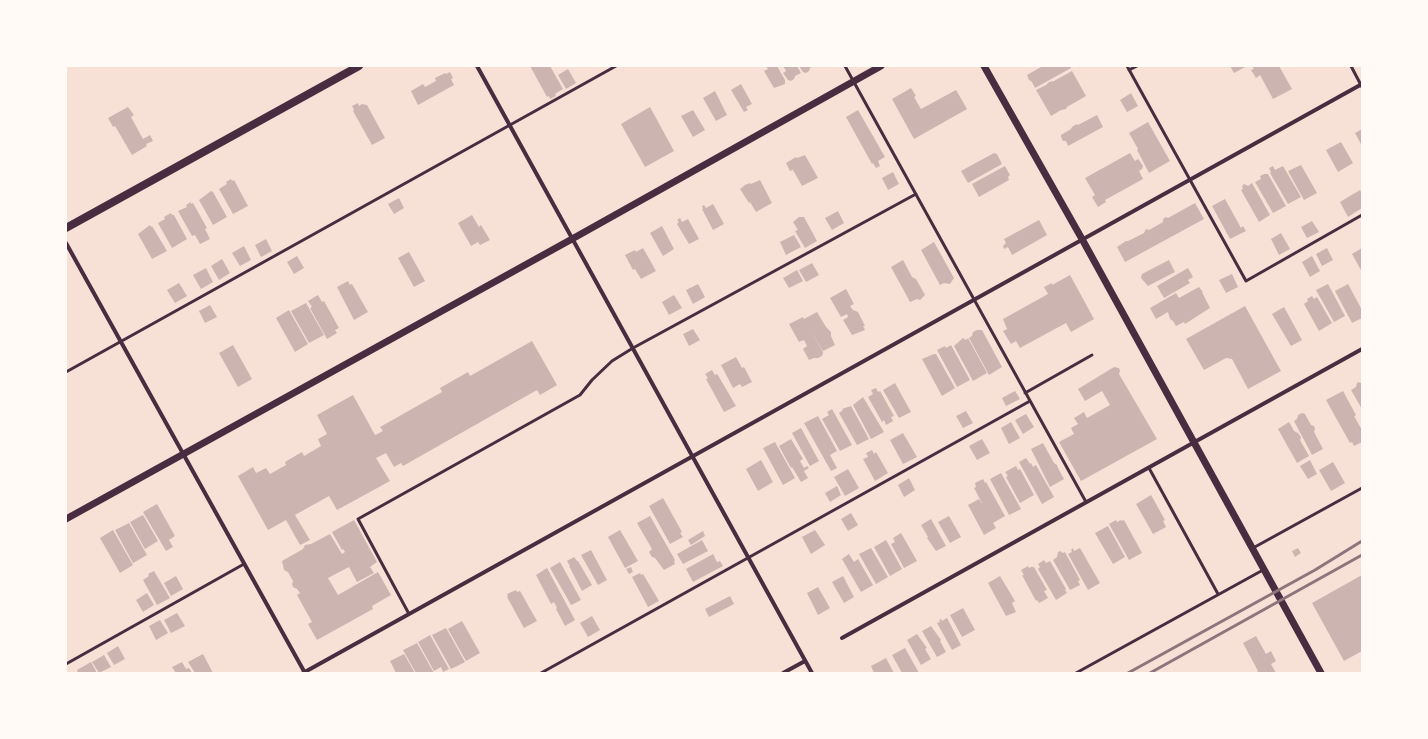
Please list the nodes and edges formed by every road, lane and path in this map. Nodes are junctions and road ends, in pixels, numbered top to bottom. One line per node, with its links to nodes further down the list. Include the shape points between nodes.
1 (359, 66): 17 (main road)
2 (477, 66): 13 (street)
3 (616, 66): 13 (lane)
4 (845, 66): 11 (lane)
5 (881, 66): 11 (street)
6 (984, 66): 19 (street)
7 (1127, 66): 10 (lane)
8 (1137, 66): 10 (lane)
9 (1350, 66): 12 (lane)
10 (1129, 70): 14 (lane)
11 (853, 81): 15 (lane); 18 (street)
12 (1362, 85): 14 (street)
13 (510, 125): 18 (street); 22 (lane)
14 (1190, 179): 16 (lane, via 1246,281); 19 (street)
15 (916, 194): 21 (lane); 23 (lane)
16 (1362, 215)
17 (66, 228)
18 (572, 239): 23 (street); 30 (street)
19 (1082, 239): 21 (street); 29 (street)
20 (66, 243): 22 (street)
21 (974, 299): 27 (lane); 31 (street)
22 (120, 341): 26 (lane); 30 (street)
23 (632, 348): 31 (street); 41 (lane, via 612,361 580,395 358,519)
24 (1362, 349): 29 (street)
25 (1092, 355): 27 (lane)
26 (66, 372)
27 (1025, 393): 28 (lane)
28 (1030, 401): 34 (lane); 37 (lane)
29 (1194, 443): 32 (street); 36 (street)
30 (183, 453): 35 (street); 38 (street)
31 (692, 456): 37 (street); 41 (street)
32 (1149, 468): 34 (street); 40 (lane)
33 (1362, 488): 36 (lane)
34 (1086, 502): 42 (street)
35 (66, 519)
36 (1252, 549): 39 (street)
37 (748, 557): 43 (street); 46 (lane)
38 (244, 564): 44 (lane); 45 (street)
39 (1264, 570): 40 (lane); 50 (street)
40 (1218, 594): 49 (lane)
41 (409, 614): 45 (street)
42 (842, 638)
43 (805, 661): 47 (street); 48 (street)
44 (66, 664)
45 (305, 673)
46 (540, 673)
47 (783, 673)
48 (812, 673)
49 (1076, 673)
50 (1321, 673)

